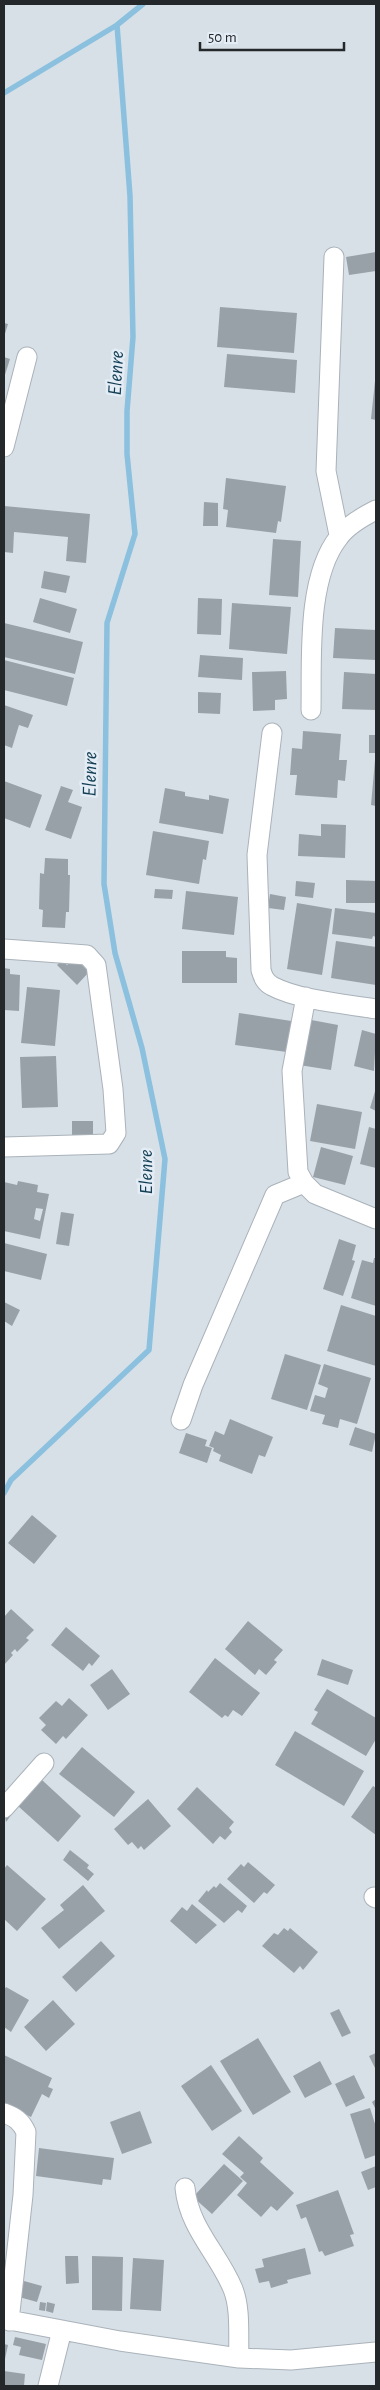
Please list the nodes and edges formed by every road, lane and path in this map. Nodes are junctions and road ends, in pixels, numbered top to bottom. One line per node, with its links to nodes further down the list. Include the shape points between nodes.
1 (334, 257): 5 (street, via 326,471)
2 (27, 357): 3 (street)
3 (4, 447)
4 (376, 510): 5 (street)
5 (340, 536): 6 (street, via 322,568 312,622)
6 (311, 710)
7 (272, 733): 9 (street, via 257,855 261,970 264,980 272,986)
8 (4, 949): 11 (street, via 87,955 96,965 116,1133 109,1144)
9 (306, 997): 10 (street); 12 (street, via 292,1072 298,1172)
10 (376, 1009)
11 (4, 1148)
12 (304, 1183): 13 (street, via 314,1194); 14 (street, via 275,1195)
13 (376, 1219)
14 (181, 1420)
15 (44, 1763): 16 (street)
16 (4, 1808)
17 (4, 2112): 19 (street, via 22,2123 26,2132 23,2195)
18 (185, 2188): 22 (street, via 190,2214 233,2289 238,2321)
19 (7, 2320): 20 (street)
20 (62, 2330): 22 (street); 23 (street)
21 (376, 2352): 22 (street, via 291,2360)
22 (238, 2358)
23 (48, 2386)

